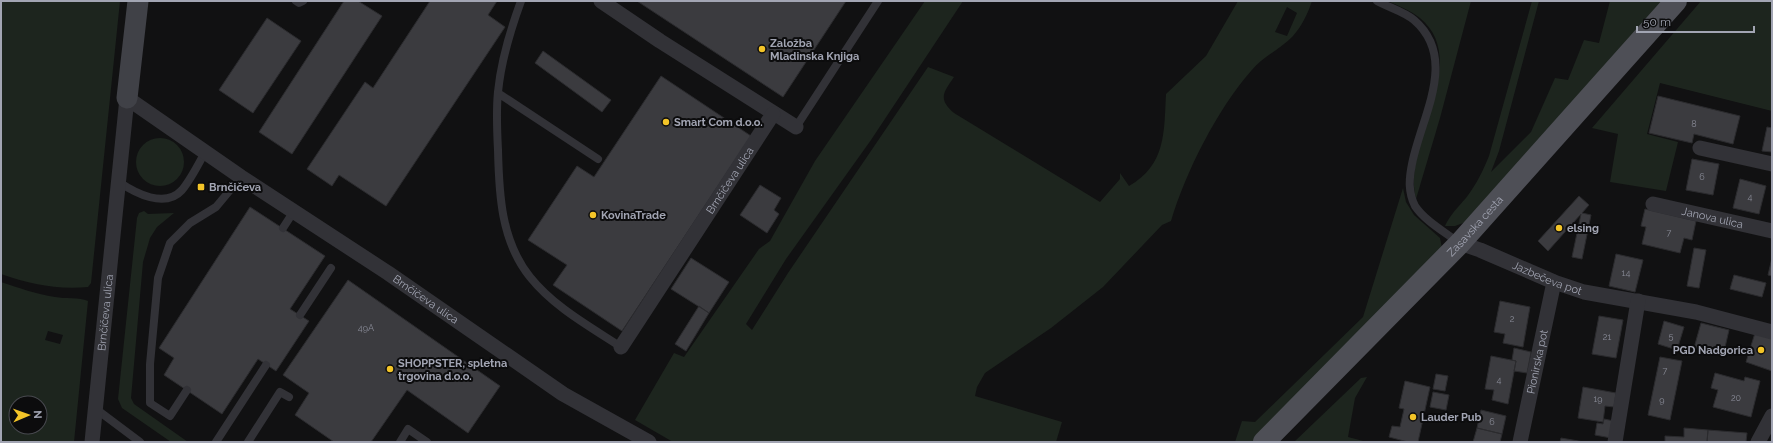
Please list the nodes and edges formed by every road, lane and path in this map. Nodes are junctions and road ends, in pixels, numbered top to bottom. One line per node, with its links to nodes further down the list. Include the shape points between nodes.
1 (138, 1): 10 (street, Brnčičeva ulica)
2 (296, 1): 3 (lane)
3 (303, 1)
4 (521, 1): 9 (lane, via 502,65)
5 (601, 1): 11 (street)
6 (878, 1): 12 (lane)
7 (1377, 1): 23 (lane, via 1414,19 1430,37 1437,60 1436,75 1408,181 1415,206 1428,220)
8 (1676, 1): 23 (main road, Zasavska cesta)
9 (498, 93): 15 (lane); 29 (lane, via 498,169 502,215 513,250 530,277 558,305)
10 (127, 98): 14 (street, Brnčičeva ulica); 18 (street, Brnčičeva ulica)
11 (773, 114): 12 (street); 29 (street, Brnčičeva ulica)
12 (796, 127)
13 (1700, 148): 16 (street)
14 (205, 152): 17 (street, Brnčičeva ulica); 18 (lane, via 181,191 168,197 144,196)
15 (598, 159)
16 (1772, 164)
17 (241, 177): 20 (street, Brnčičeva ulica); 31 (lane, via 216,206 190,223 170,242 158,278 150,364 150,403 170,416)
18 (119, 182): 33 (street, Brnčičeva ulica)
19 (1653, 204): 22 (street, Janova ulica)
20 (294, 211): 21 (lane); 41 (street, Brnčičeva ulica, via 563,394)
21 (282, 228)
22 (1772, 231)
23 (1460, 243): 25 (street, Jazbečeva pot); 42 (main road, Zasavska cesta)
24 (331, 268): 27 (lane)
25 (1554, 282): 26 (street, Jazbečeva pot, via 1584,292); 43 (street, Pionirska pot)
26 (1638, 302): 28 (street, Jazbečeva pot, via 1696,312); 44 (street)
27 (300, 315)
28 (1772, 332)
29 (621, 347)
30 (266, 365): 37 (lane)
31 (187, 390)
32 (290, 397): 38 (lane, via 280,392)
33 (96, 409): 35 (street, Brnčičeva ulica); 36 (lane)
34 (1772, 416): 45 (street)
35 (92, 442)
36 (140, 442)
37 (216, 442)
38 (248, 442)
39 (400, 442): 40 (lane, via 408,430)
40 (427, 442)
41 (648, 442)
42 (1264, 442)
43 (1520, 442)
44 (1615, 442)
45 (1758, 442)

